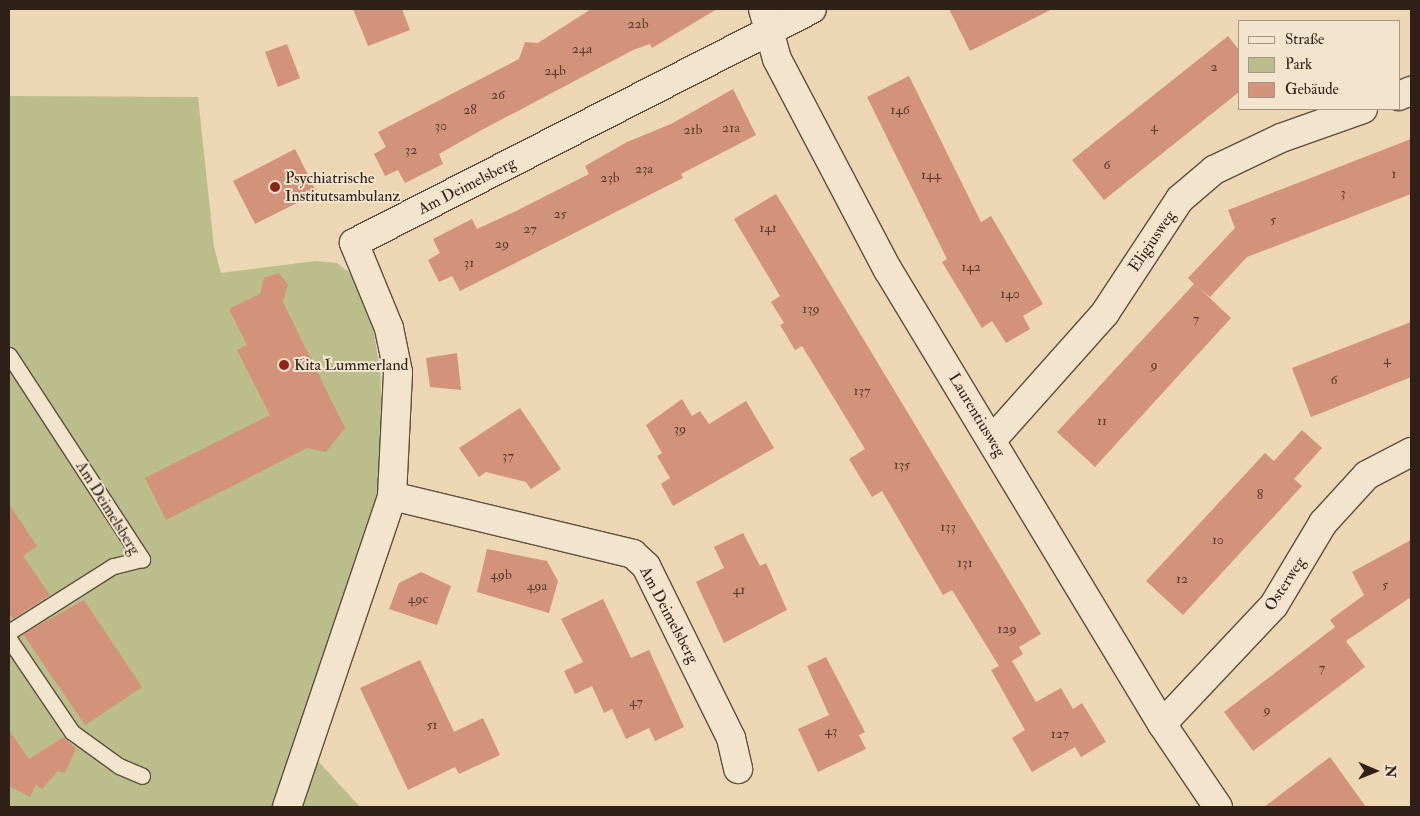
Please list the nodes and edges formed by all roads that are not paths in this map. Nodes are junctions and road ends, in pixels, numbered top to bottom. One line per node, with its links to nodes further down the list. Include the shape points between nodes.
1 (812, 9): 2 (street, Am Deimelsberg)
2 (766, 19): 5 (street, Laurentiusweg, via 777,59 888,270); 7 (street, Am Deimelsberg, via 354,243 389,328 398,372)
3 (1360, 110): 5 (street, Eligiusweg, via 1281,138 1214,170 1180,199 1105,313)
4 (9, 355): 8 (lane, Am Deimelsberg, via 142,559 114,566)
5 (992, 440): 10 (street, Laurentiusweg)
6 (1411, 452): 10 (street, Osterweg, via 1367,475 1329,516 1274,605)
7 (392, 496): 11 (street, Am Deimelsberg, via 634,554 646,566 731,738); 13 (street, Am Deimelsberg, via 336,652)
8 (9, 632)
9 (9, 638): 12 (lane, via 72,732 119,766)
10 (1162, 724): 14 (street, Laurentiusweg)
11 (738, 769)
12 (142, 776)
13 (286, 807)
14 (1218, 807)

